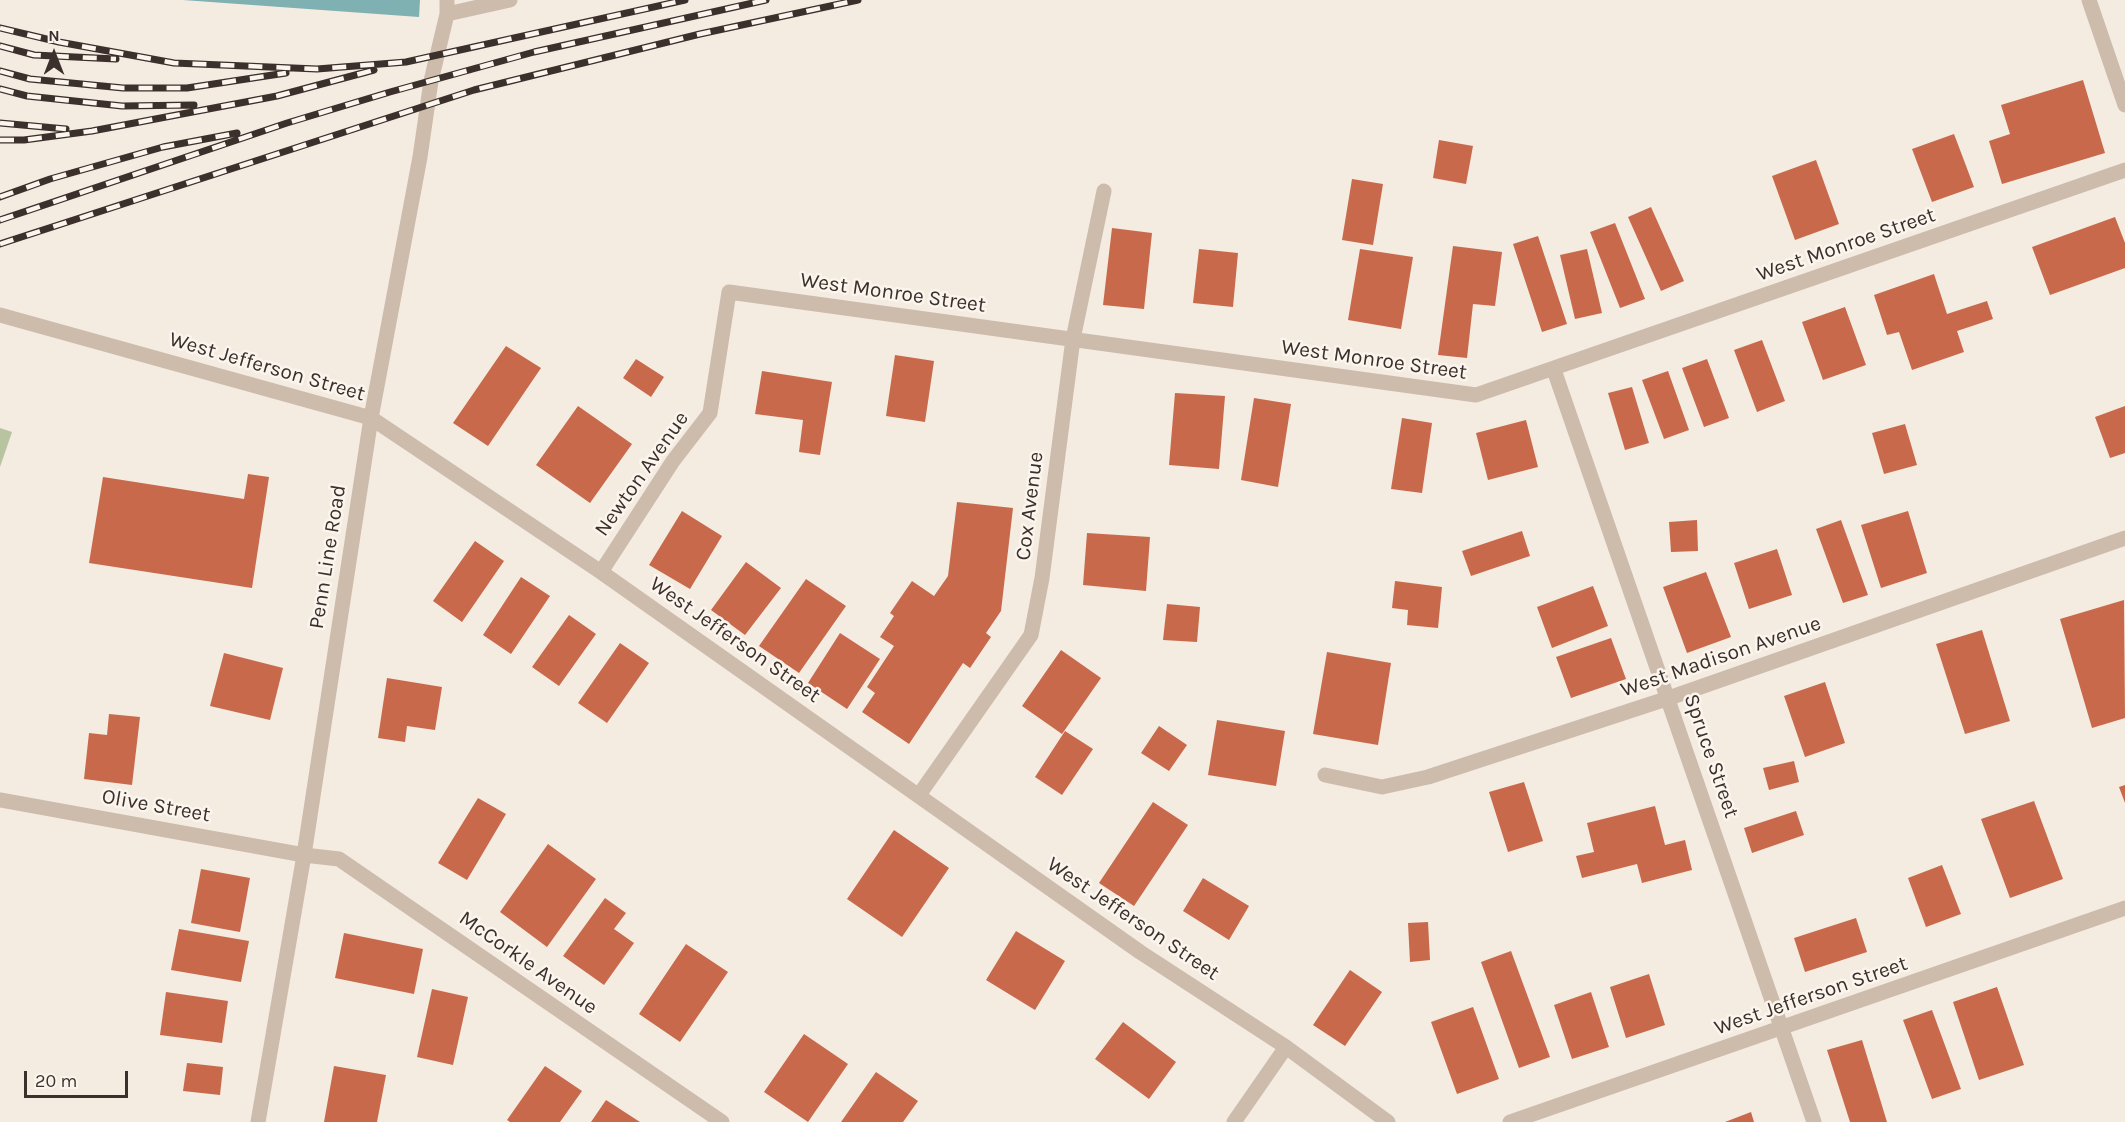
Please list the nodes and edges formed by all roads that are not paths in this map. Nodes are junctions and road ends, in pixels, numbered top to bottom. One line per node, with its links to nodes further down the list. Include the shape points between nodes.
1 (510, 0): 3 (street)
2 (2089, 0): 4 (street)
3 (447, 7): 11 (street, Penn Line Road)
4 (2125, 105)
5 (2125, 170): 10 (street, West Monroe Street)
6 (1104, 191): 9 (street, Cox Avenue)
7 (729, 292): 9 (street, West Monroe Street); 13 (street, Newton Avenue, via 710,413 673,461)
8 (0, 315): 11 (street, West Jefferson Street)
9 (1073, 339): 10 (street, West Monroe Street, via 1476,395); 16 (street, Cox Avenue, via 1031,635)
10 (1554, 370): 14 (street, Spruce Street)
11 (370, 418): 13 (street, West Jefferson Street); 18 (street, Penn Line Road)
12 (2125, 538): 14 (street, West Madison Avenue)
13 (601, 572): 16 (street, West Jefferson Street)
14 (1669, 698): 15 (street, West Madison Avenue, via 1428,777 1382,787); 20 (street, Spruce Street)
15 (1325, 775)
16 (919, 795): 21 (street, West Jefferson Street, via 1140,952)
17 (0, 800): 18 (street, Olive Street)
18 (304, 855): 22 (street, Penn Line Road); 23 (street, McCorkle Avenue, via 339,859)
19 (2125, 908): 20 (street, West Jefferson Street)
20 (1782, 1028): 26 (street, West Jefferson Street); 27 (street, Spruce Street)
21 (1286, 1047): 24 (street); 25 (street, West Jefferson Street)
22 (258, 1122)
23 (722, 1122)
24 (1234, 1122)
25 (1388, 1122)
26 (1510, 1122)
27 (1814, 1122)

